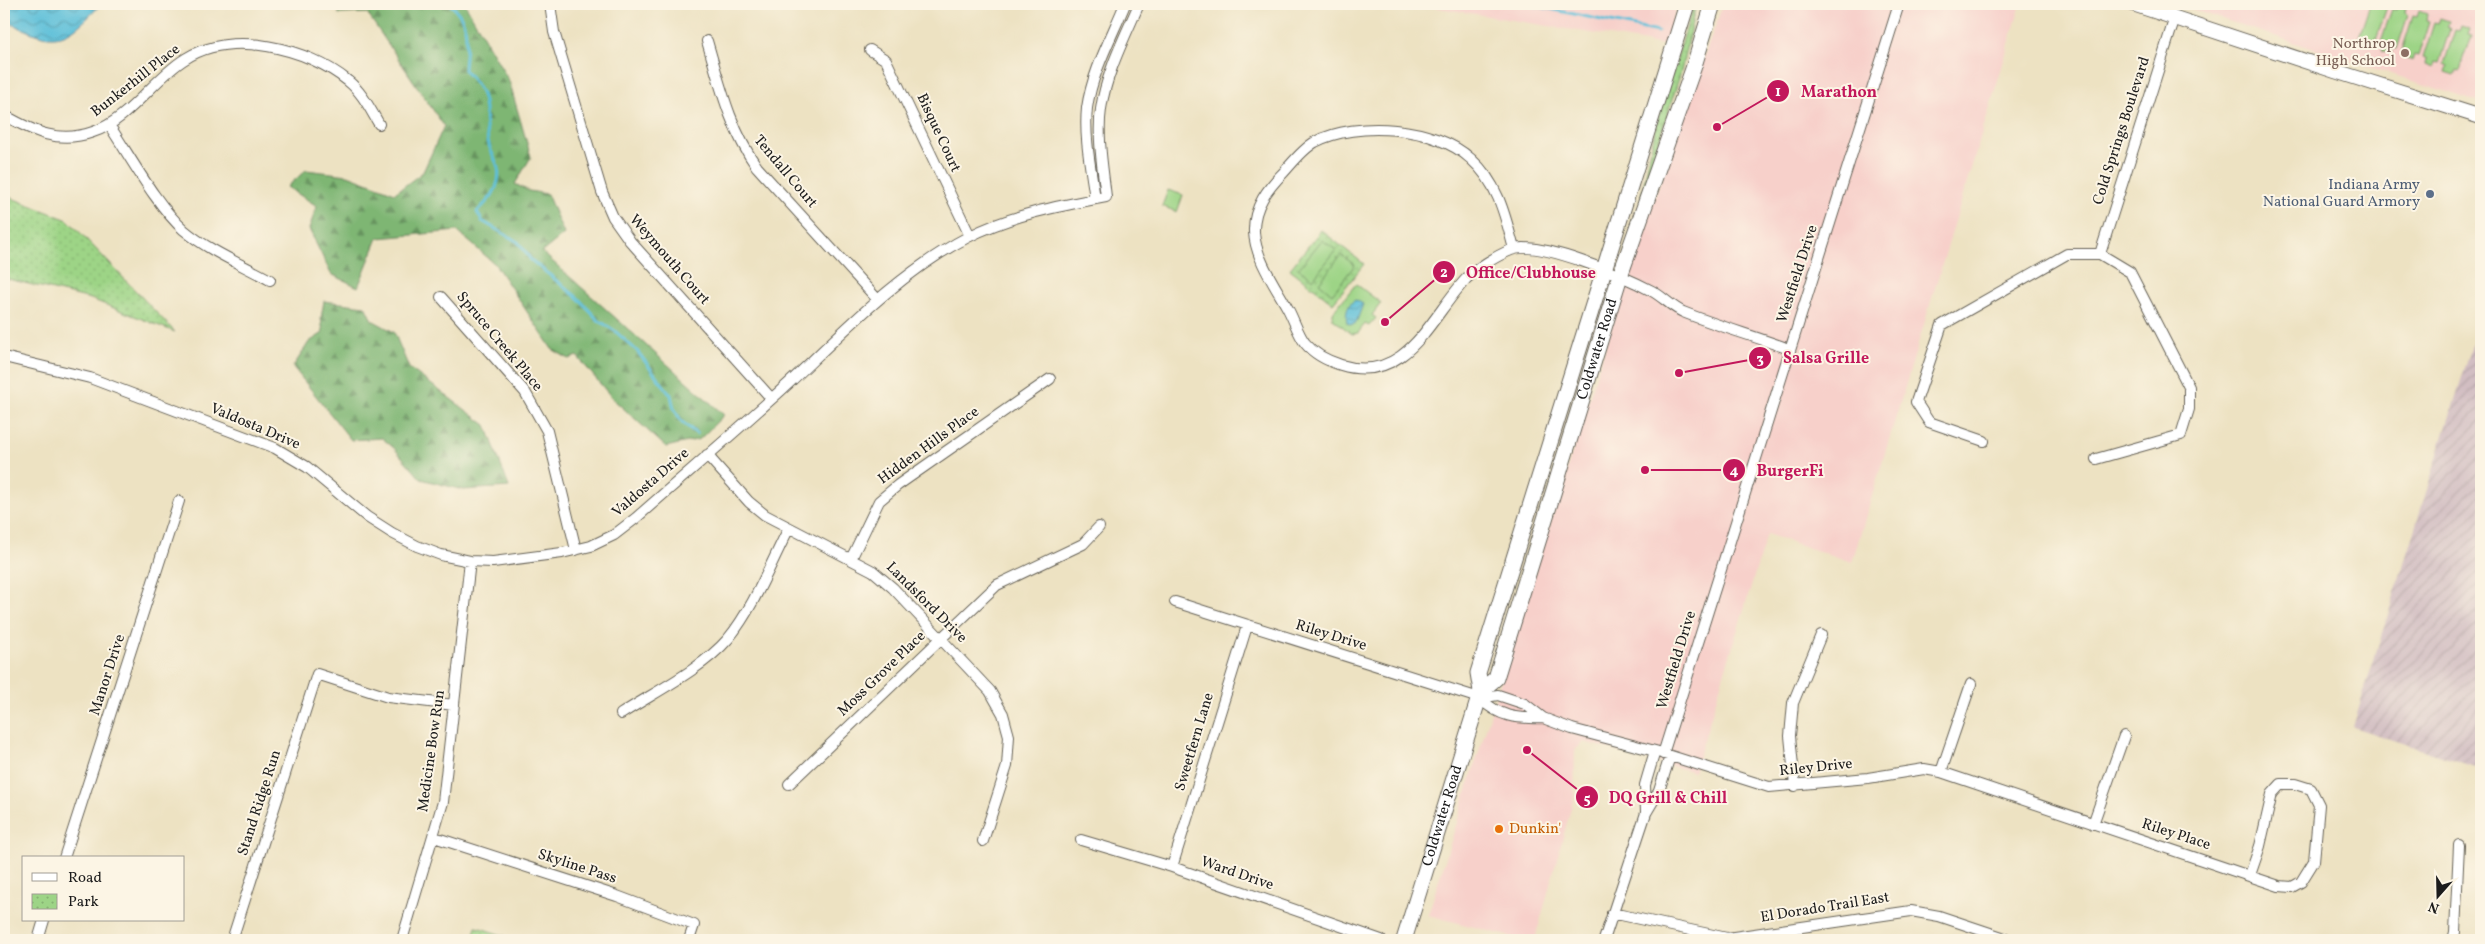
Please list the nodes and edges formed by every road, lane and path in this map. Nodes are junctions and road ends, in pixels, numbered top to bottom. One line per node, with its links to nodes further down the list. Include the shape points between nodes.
1 (550, 4): 27 (street, Weymouth Court, via 556,41 602,192 613,217 630,241)
2 (1125, 4): 15 (street, via 1098,69 1087,107 1087,141)
3 (1139, 4): 15 (street, Valdosta Drive, via 1110,74 1101,109 1106,197)
4 (1687, 4): 19 (main road, Coldwater Road)
5 (1713, 4): 20 (main road, Coldwater Road)
6 (1900, 4): 24 (street, Westfield Drive)
7 (2133, 4): 8 (main road)
8 (2175, 17): 12 (main road, via 2335,72); 18 (street, Cold Springs Boulevard)
9 (707, 41): 23 (street, Tendall Court, via 742,146 757,167)
10 (870, 50): 16 (street, Bisque Court, via 886,60)
11 (4, 115): 13 (street, Bunkerhill Place, via 38,133 58,137 81,136)
12 (2481, 117)
13 (109, 124): 14 (street, Bunkerhill Place, via 168,70 186,58 233,42 259,45 329,67 366,100); 21 (street, via 164,208 184,230)
14 (379, 124)
15 (1095, 199): 16 (street, Valdosta Drive, via 1047,208)
16 (970, 236): 23 (street, Valdosta Drive, via 934,256)
17 (1514, 249): 17 (street, via 1468,278 1407,353 1388,365 1365,370 1326,360 1305,343 1261,257 1254,234 1261,200 1272,185 1312,144 1334,133 1354,129 1421,133 1448,142 1471,158 1493,184); 19 (street, via 1556,252)
18 (2100, 254): 28 (street, via 2067,254 1942,325 1916,402 1929,422); 30 (street, via 2130,272 2189,387 2189,409 2180,435)
19 (1603, 269): 20 (street); 42 (main road, Coldwater Road, via 1478,673)
20 (1620, 276): 24 (street, via 1680,310); 42 (main road, Coldwater Road, via 1496,678)
21 (270, 280)
22 (441, 298): 34 (street, Spruce Creek Place, via 525,392 547,431)
23 (878, 300): 27 (street, Valdosta Drive)
24 (1789, 349): 47 (street, Westfield Drive)
25 (4, 356): 36 (street, Valdosta Drive, via 90,378 275,448 307,466 392,533 417,546)
26 (1050, 379): 35 (street, Hidden Hills Place, via 879,501)
27 (771, 398): 29 (street, Valdosta Drive)
28 (1984, 441)
29 (707, 455): 33 (street, Landsford Drive, via 749,502); 34 (street, Valdosta Drive, via 614,535)
30 (2096, 459)
31 (179, 501): 57 (street, Manor Drive)
32 (1099, 526): 40 (street, Moss Grove Place, via 1083,544 997,585)
33 (789, 528): 35 (street, Landsford Drive); 44 (street, via 740,622 726,641 700,663)
34 (576, 550): 36 (street, Valdosta Drive, via 513,560)
35 (851, 560): 40 (street, Landsford Drive, via 893,588)
36 (470, 562): 43 (street, Medicine Bow Run)
37 (1175, 602): 38 (street, Riley Drive)
38 (1247, 626): 42 (street, Riley Drive); 58 (street, Sweetfern Lane)
39 (1820, 635): 50 (street, via 1793,703 1790,736)
40 (941, 638): 49 (street, Moss Grove Place); 55 (street, Landsford Drive, via 990,691 1003,714 1009,736 1007,766)
41 (1971, 684): 48 (street)
42 (1480, 694): 45 (street, Riley Drive, via 1498,695 1525,704); 45 (street, Riley Drive, via 1493,711 1518,719); 67 (main road, Coldwater Road)
43 (454, 705): 53 (street, Medicine Bow Run, via 443,802); 63 (street, Stand Ridge Run, via 388,696 317,674)
44 (621, 714)
45 (1543, 718): 47 (street, Riley Drive)
46 (2124, 736): 52 (street)
47 (1663, 754): 50 (street, Riley Drive, via 1769,788); 51 (street, via 1659,791); 51 (street, via 1645,785)
48 (1941, 772): 50 (street, Riley Drive, via 1924,769); 52 (street, Riley Drive)
49 (789, 784)
50 (1795, 786)
51 (1646, 812): 60 (street)
52 (2093, 824): 59 (street, Riley Place)
53 (434, 837): 64 (street, Medicine Bow Run); 65 (street, Skyline Pass, via 619,896 694,925)
54 (1082, 840): 58 (street, Ward Drive)
55 (983, 841)
56 (2459, 845): 70 (street)
57 (65, 856)
58 (1172, 867): 66 (street, Ward Drive)
59 (2250, 875): 59 (street, Riley Place, via 2292,888 2301,882 2314,861 2319,822 2320,805 2311,789 2281,784 2272,794)
60 (1612, 913): 68 (street); 69 (street, El Dorado Trail East, via 1727,938 1912,910)
61 (43, 922): 62 (street)
62 (38, 940)
63 (232, 940)
64 (402, 940)
65 (689, 940)
66 (1381, 940)
67 (1404, 940)
68 (1604, 940)
69 (2011, 940)
70 (2453, 940)

